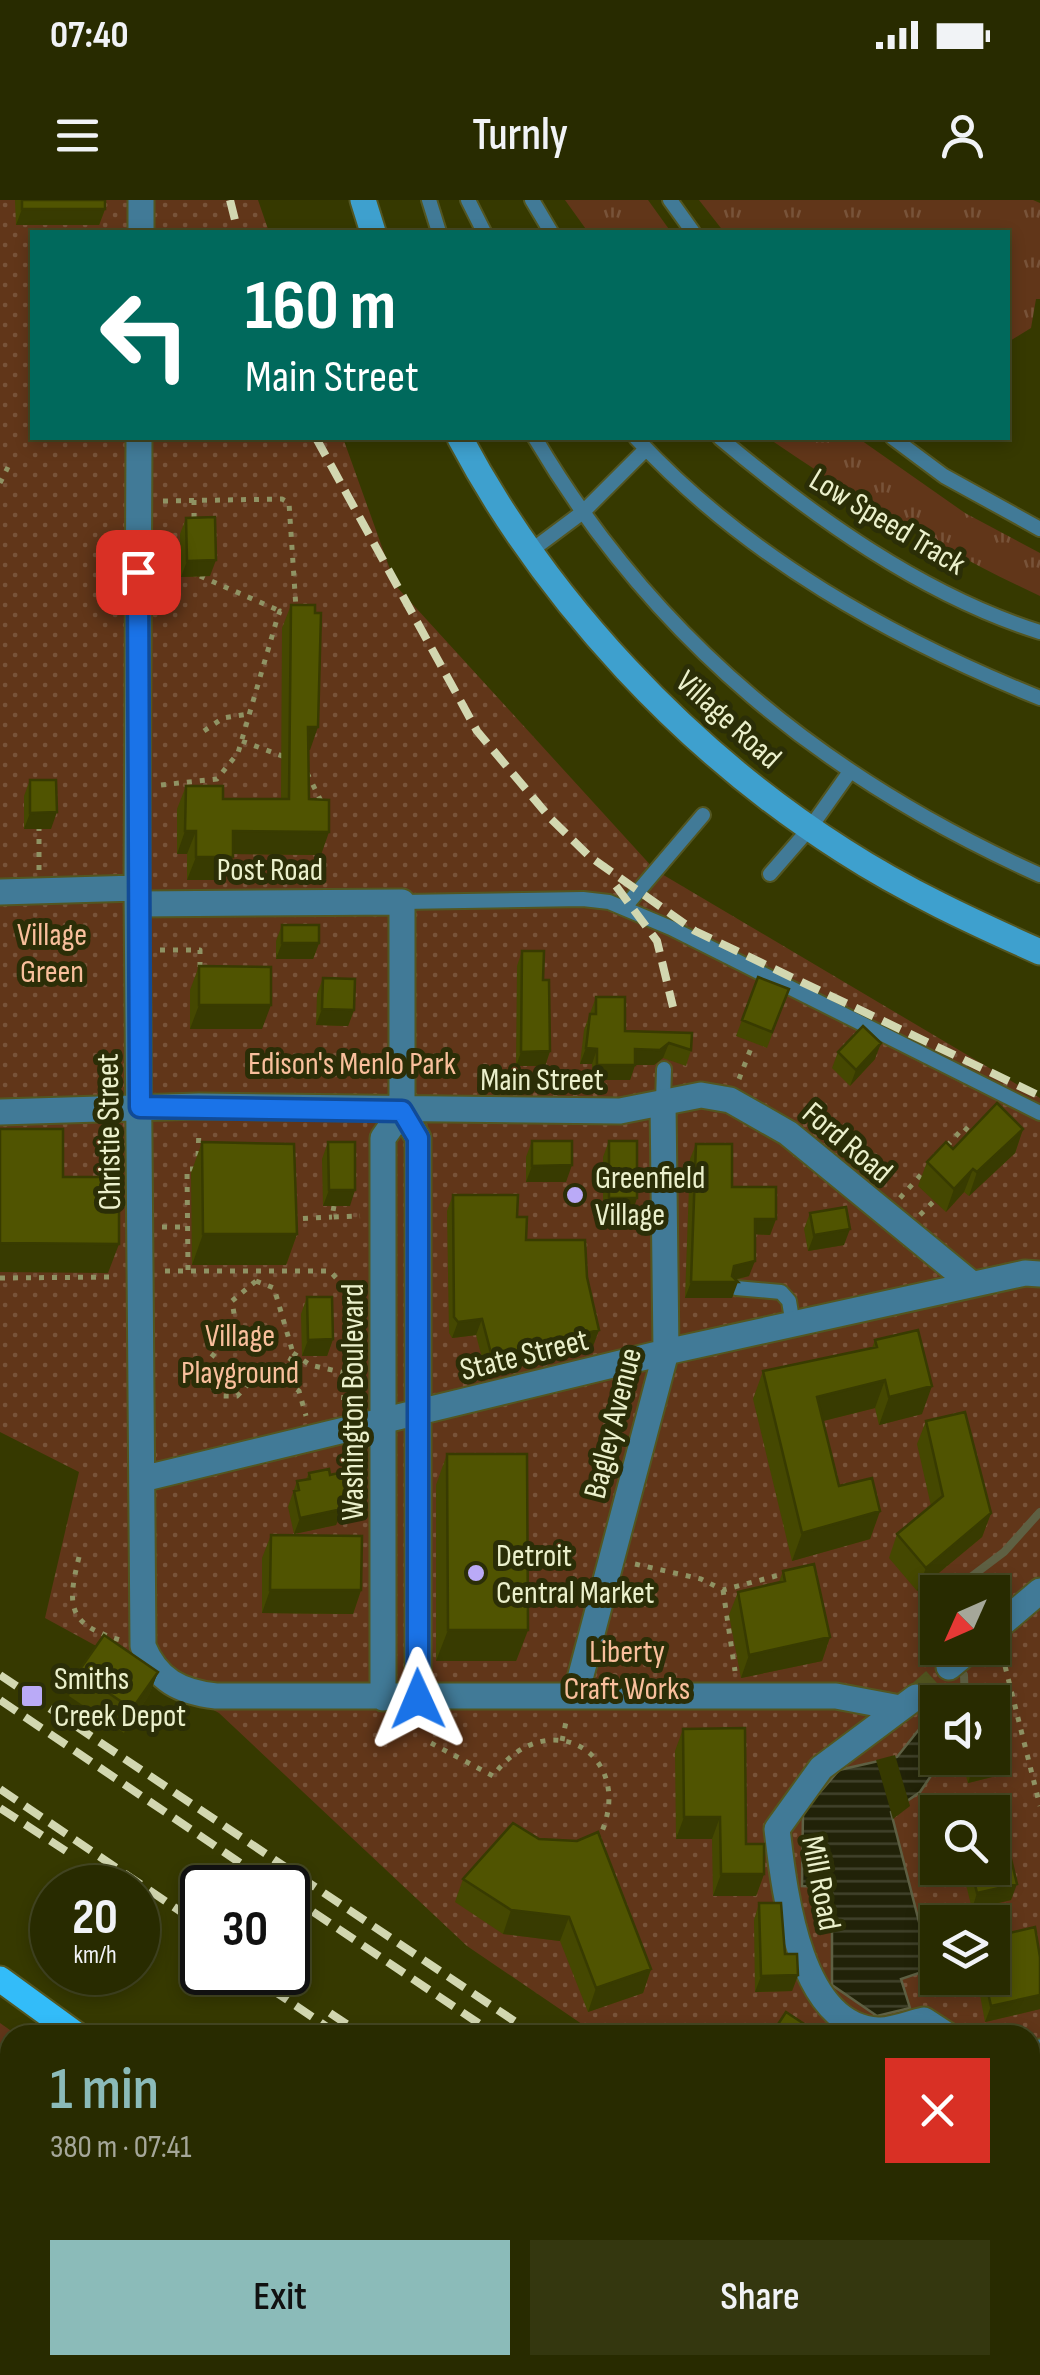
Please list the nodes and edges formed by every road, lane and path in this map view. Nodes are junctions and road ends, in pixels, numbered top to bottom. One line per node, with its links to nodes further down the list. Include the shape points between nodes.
1 (141, 200): 7 (street)
2 (362, 200): 8 (street)
3 (429, 200): 9 (lane)
4 (468, 200): 10 (lane)
5 (532, 200): 11 (lane)
6 (670, 200): 12 (lane)
7 (141, 230)
8 (371, 230)
9 (438, 230)
10 (483, 230)
11 (551, 230)
12 (692, 230)
13 (139, 440): 22 (street, Christie Street)
14 (461, 440): 26 (street, Village Road)
15 (535, 440): 23 (lane)
16 (722, 440): 31 (lane, Low Speed Track, via 858,541)
17 (896, 440): 24 (lane, via 944,476)
18 (641, 443): 23 (lane); 32 (lane, via 751,540 848,606)
19 (8, 467): 20 (path)
20 (0, 483)
21 (194, 500): 22 (path); 25 (path); 29 (path, via 289,503)
22 (138, 501): 39 (street, Christie Street)
23 (583, 512): 26 (lane); 36 (lane, via 681,632 792,733)
24 (1040, 529)
25 (194, 534)
26 (532, 550): 45 (street, Village Road, via 646,688 734,770)
27 (200, 576): 28 (path)
28 (280, 611): 29 (path); 33 (path)
29 (297, 616): 30 (path)
30 (295, 628)
31 (1040, 632)
32 (1040, 698)
33 (248, 714): 34 (path, via 223,718); 35 (path)
34 (204, 731)
35 (242, 741): 37 (path); 42 (path, via 276,757 296,758)
36 (848, 773): 45 (lane); 47 (lane, via 920,817)
37 (217, 779): 38 (path); 40 (path)
38 (184, 782): 39 (path); 41 (path)
39 (138, 787): 50 (street, Christie Street)
40 (217, 793)
41 (185, 796)
42 (324, 806)
43 (702, 815): 52 (lane)
44 (39, 828): 49 (path)
45 (810, 828): 46 (lane); 54 (street, Village Road, via 898,884)
46 (770, 874)
47 (1040, 875)
48 (0, 892): 49 (street, Post Road)
49 (38, 892): 50 (street, Post Road)
50 (137, 896): 51 (street, Post Road); 53 (street, Christie Street)
51 (402, 902): 52 (lane, via 583,899); 61 (street, Washington Boulevard)
52 (624, 908): 63 (lane)
53 (137, 950): 55 (path, via 200,950); 60 (street, Christie Street)
54 (1040, 952)
55 (200, 970)
56 (753, 1043): 58 (path)
57 (664, 1070): 59 (lane)
58 (730, 1100): 59 (street, Ford Road); 74 (street, Ford Road, via 788,1133)
59 (663, 1102): 61 (street, Main Street, via 620,1111); 90 (street, Bagley Avenue, via 676,1289)
60 (140, 1107): 61 (street, Main Street); 62 (street, Main Street); 84 (street, Christie Street)
61 (402, 1111): 94 (street, Washington Boulevard, via 418,1138); 96 (street, Washington Boulevard, via 384,1138)
62 (0, 1112)
63 (1040, 1113)
64 (199, 1130): 70 (path)
65 (981, 1142): 66 (path, via 964,1127)
66 (949, 1144): 67 (path); 68 (path)
67 (942, 1152)
68 (962, 1154)
69 (935, 1160): 74 (path)
70 (197, 1169): 71 (path); 78 (path, via 187,1168)
71 (216, 1169)
72 (288, 1203): 77 (path)
73 (334, 1206): 76 (path)
74 (884, 1215): 87 (street, Ford Road)
75 (372, 1216): 76 (path)
76 (332, 1217): 77 (path)
77 (289, 1220): 80 (path)
78 (186, 1226): 79 (path); 82 (path)
79 (149, 1228)
80 (289, 1237)
81 (288, 1254): 83 (path)
82 (188, 1270): 83 (path); 84 (path)
83 (288, 1271): 92 (path, via 330,1271 354,1298)
84 (150, 1274): 86 (path); 98 (street, Christie Street)
85 (1040, 1274): 87 (street, State Street)
86 (0, 1278)
87 (972, 1284): 89 (street, State Street)
88 (736, 1288): 89 (lane, via 782,1292)
89 (793, 1325): 90 (street, State Street)
90 (666, 1352): 94 (street, State Street); 107 (street, Bagley Avenue)
91 (293, 1353): 92 (path, via 310,1365); 93 (path); 93 (path, via 274,1288 256,1281 237,1292 236,1326 208,1363 213,1388 238,1396 257,1377)
92 (346, 1372): 95 (path)
93 (275, 1373): 97 (path, via 299,1392)
94 (415, 1414): 96 (street, State Street); 109 (street, Washington Boulevard)
95 (342, 1416)
96 (382, 1420): 98 (street, State Street); 108 (street, Washington Boulevard)
97 (308, 1424)
98 (142, 1478): 105 (street, Christie Street)
99 (79, 1556): 105 (path, via 69,1597 78,1616 95,1632)
100 (627, 1562): 102 (path)
101 (796, 1573): 102 (path)
102 (723, 1590): 110 (path)
103 (1040, 1591): 104 (street)
104 (1010, 1617)
105 (142, 1646): 108 (street, via 152,1667 192,1693)
106 (1002, 1665): 112 (path)
107 (576, 1694): 109 (street); 110 (street)
108 (383, 1698): 109 (street)
109 (418, 1699)
110 (739, 1699): 116 (street, Mill Road, via 908,1702 821,1768 777,1829 810,1982 842,2016)
111 (431, 1743): 113 (path, via 492,1776 513,1753 546,1738 580,1748 607,1776 611,1796 610,1816)
112 (1040, 1806)
113 (594, 1847)
114 (0, 1979): 115 (main road)
115 (63, 2025)
116 (864, 2025)
117 (900, 2025): 118 (street, Mill Road)
118 (932, 2025)

